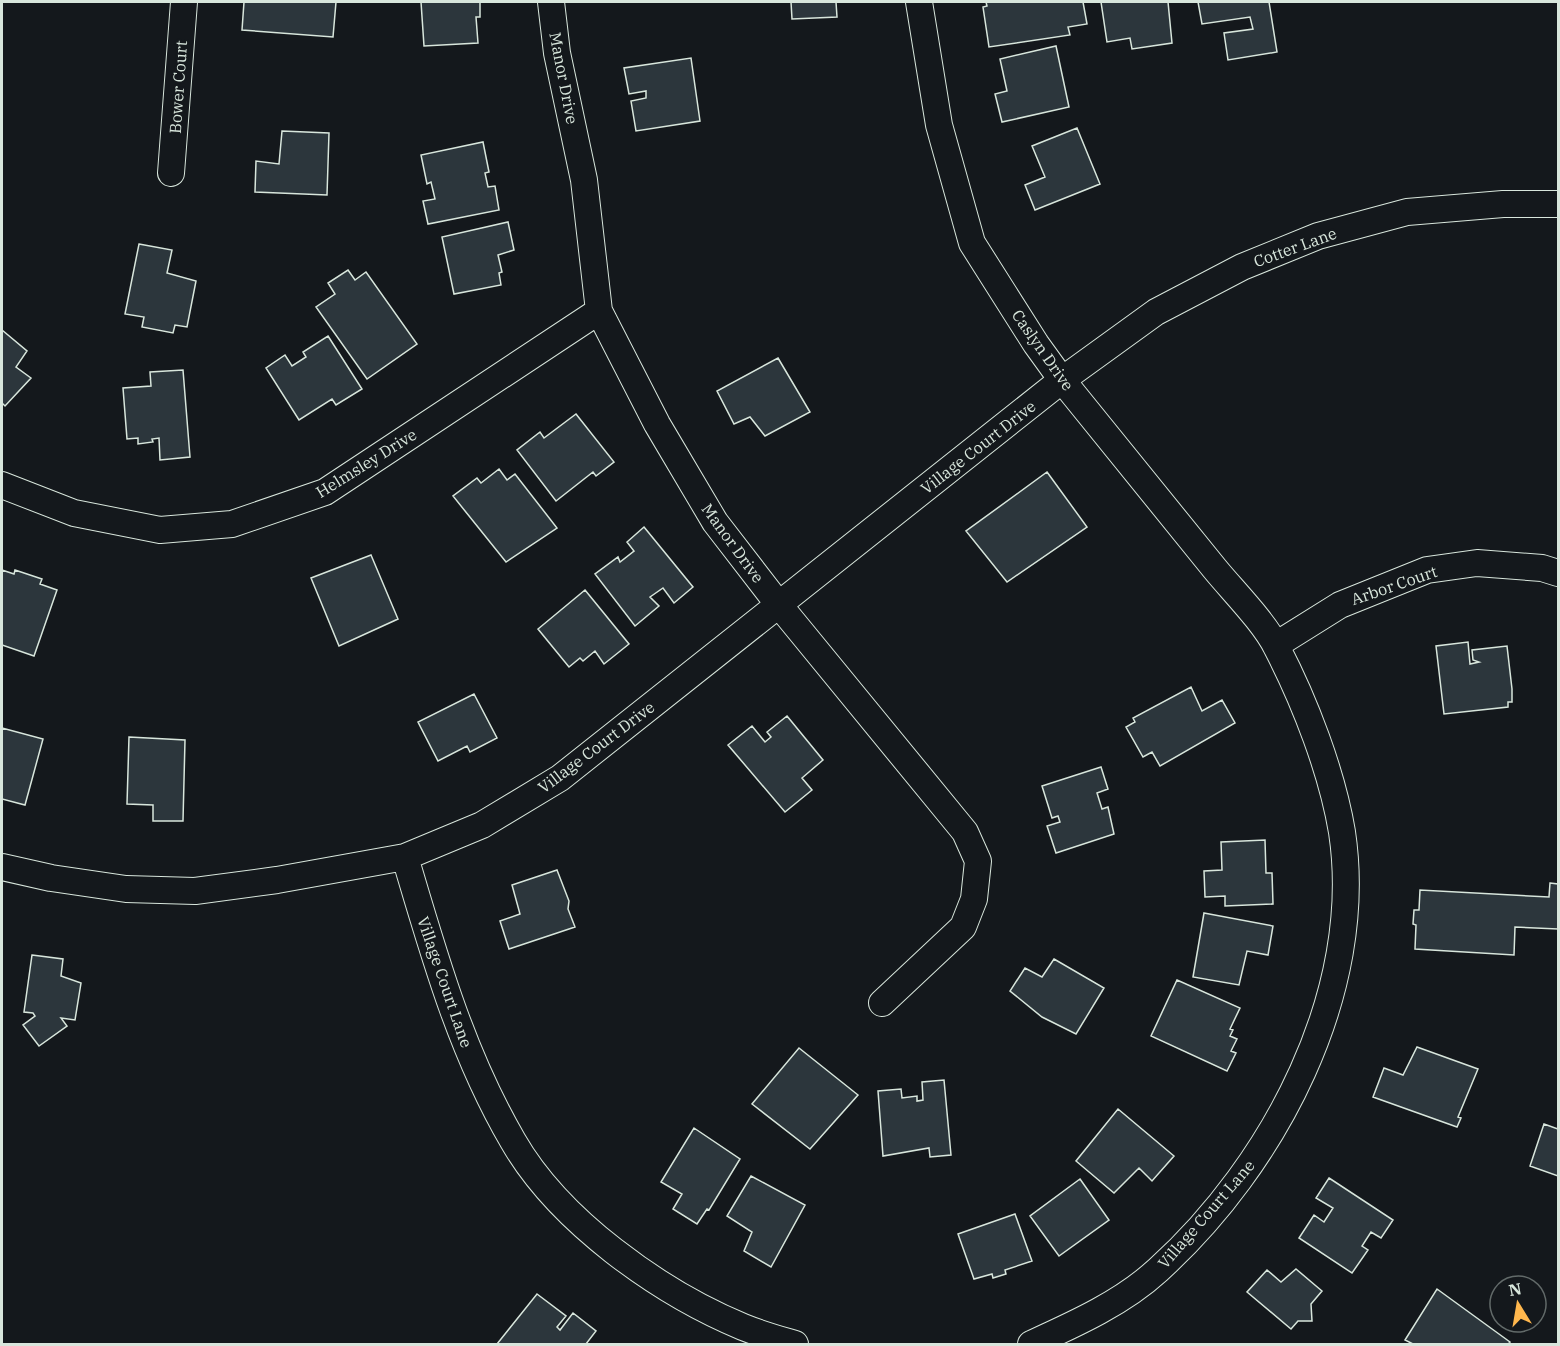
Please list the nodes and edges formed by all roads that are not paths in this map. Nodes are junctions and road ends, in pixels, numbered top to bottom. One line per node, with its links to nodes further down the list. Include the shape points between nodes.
1 (184, 2): 4 (street, Bower Court)
2 (551, 2): 6 (street, Manor Drive, via 556,53 584,180)
3 (919, 2): 7 (street, Caslyn Drive, via 939,125 972,243)
4 (171, 173)
5 (1558, 204): 7 (street, Cotter Lane, via 1407,212 1318,236 1242,267 1156,312)
6 (599, 311): 8 (street, Helmsley Drive, via 325,492 232,524 160,530 74,513); 10 (street, Manor Drive, via 657,424 715,522)
7 (1062, 380): 10 (street, Village Court Drive); 11 (street, Caslyn Drive)
8 (2, 484)
9 (1558, 573): 11 (street, Arbor Court, via 1542,568 1477,563 1427,570 1340,605)
10 (779, 605): 12 (street, Village Court Drive, via 560,778 482,825); 14 (street, Manor Drive, via 965,832 978,861 974,899 963,927)
11 (1276, 645): 16 (street, Village Court Lane, via 1326,764 1342,833 1345,904 1336,965 1316,1038 1286,1108 1251,1165 1208,1217 1157,1271 1094,1315)
12 (405, 857): 13 (street, Village Court Drive, via 195,891 126,889); 15 (street, Village Court Lane, via 444,990 475,1067 513,1142 545,1186 597,1237 672,1291 743,1327)
13 (2, 867)
14 (882, 1004)
15 (795, 1344)
16 (1031, 1344)

